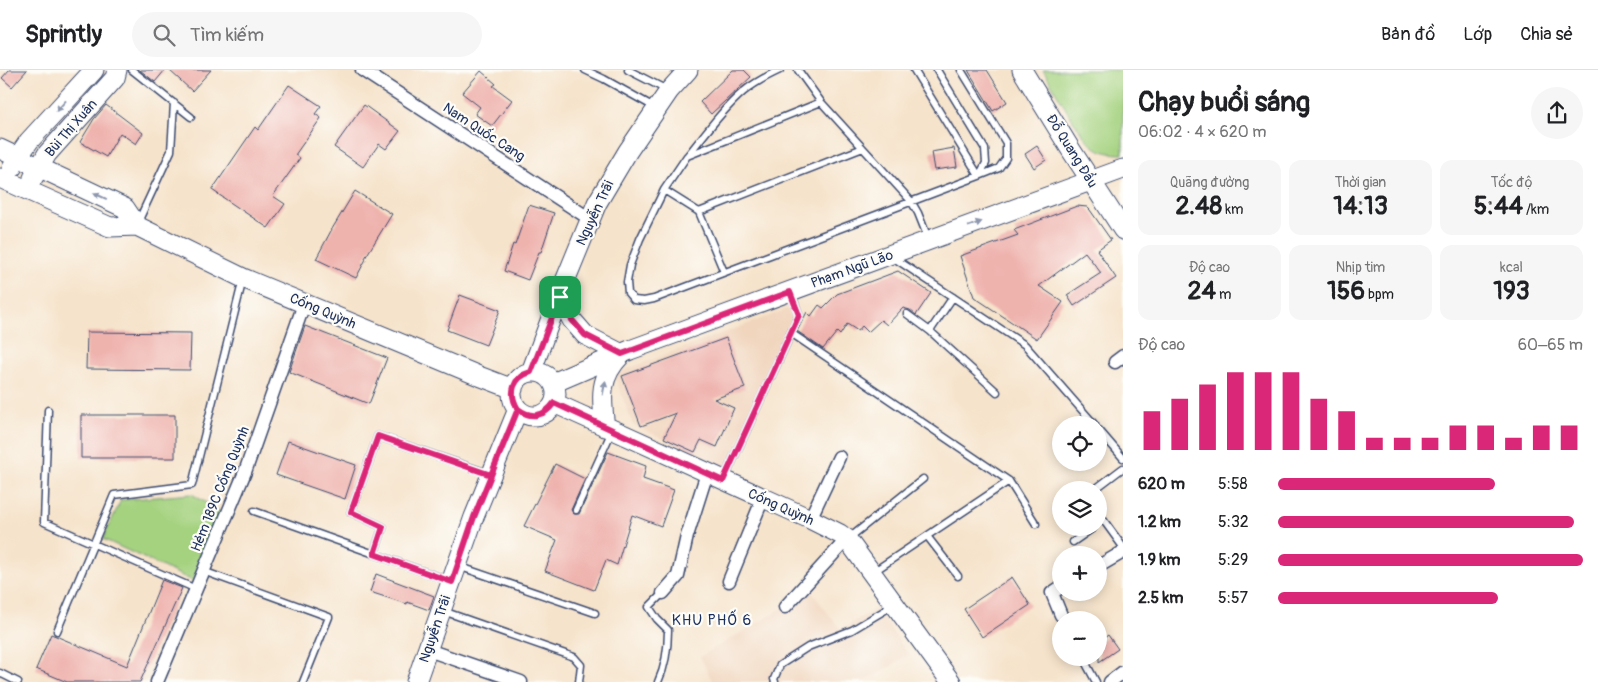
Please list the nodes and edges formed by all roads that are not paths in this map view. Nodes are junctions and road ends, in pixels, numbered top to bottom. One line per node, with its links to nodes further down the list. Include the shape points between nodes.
1 (94, 70): 22 (main road, Bùi Thị Xuân, one-way to 22)
2 (117, 70): 23 (main road, Bùi Thị Xuân, via 116,78)
3 (132, 70): 16 (lane)
4 (362, 70): 32 (street, Nam Quốc Cang)
5 (585, 70): 17 (lane)
6 (628, 70): 14 (lane)
7 (688, 70): 14 (main road, Nguyễn Trãi)
8 (780, 70): 21 (lane, via 742,93)
9 (798, 70): 15 (lane)
10 (914, 70): 25 (lane)
11 (937, 70): 25 (lane, via 985,149 986,163)
12 (961, 70): 25 (lane, via 1006,143 1006,158 999,168)
13 (1022, 70): 27 (main road, Ðỗ Quang Ðẩu)
14 (669, 91): 17 (main road, Nguyễn Trãi)
15 (821, 102): 19 (lane); 21 (lane)
16 (174, 103): 18 (lane); 33 (lane, via 171,151)
17 (657, 108): 32 (main road, Nguyễn Trãi, via 612,177)
18 (191, 117)
19 (863, 148): 30 (lane); 31 (lane)
20 (0, 149): 22 (main road, Cống Quỳnh)
21 (687, 156): 29 (lane)
22 (18, 157): 23 (main road, Cống Quỳnh); 26 (main road, Bùi Thị Xuân)
23 (38, 167): 28 (main road, Bùi Thị Xuân); 33 (main road, Cống Quỳnh, one-way to 23, via 125,208)
24 (1123, 169): 27 (main road, Phạm Ngũ Lão)
25 (978, 176): 30 (lane)
26 (3, 179): 28 (main road, Cống Quỳnh)
27 (1091, 181): 34 (main road, Ðỗ Quang Ðẩu); 35 (main road, Phạm Ngũ Lão, one-way to 27)
28 (27, 190): 33 (main road, Cống Quỳnh, via 110,227)
29 (664, 190): 31 (lane); 37 (lane, via 630,265 628,293 634,300 644,301)
30 (911, 201): 35 (lane); 37 (lane)
31 (699, 212): 37 (lane)
32 (590, 219): 40 (main road, Nguyễn Trãi)
33 (137, 226): 38 (main road, Cống Quỳnh)
34 (1123, 230)
35 (929, 241): 36 (main road, Phạm Ngũ Lão)
36 (890, 255): 39 (main road, Phạm Ngũ Lão); 41 (lane)
37 (724, 272)
38 (243, 278): 42 (main road, Cống Quỳnh); 75 (lane, via 192,485 114,495)
39 (790, 292): 45 (lane, via 799,315); 46 (main road, Phạm Ngũ Lão)
40 (560, 297): 46 (main road, via 572,320 585,335); 47 (main road, Nguyễn Trãi)
41 (953, 297): 44 (lane); 54 (lane, via 1025,345)
42 (304, 304): 49 (main road, Cống Quỳnh); 80 (street, Hẻm 189C Cống Quỳnh, via 245,472)
43 (907, 314): 44 (lane)
44 (930, 331): 50 (lane)
45 (791, 333): 61 (lane); 63 (lane)
46 (622, 354): 48 (main road, Phạm Ngũ Lão); 55 (main road, one-way to 46, via 602,399 603,388 611,365)
47 (531, 372): 48 (main road, via 546,375); 49 (main road, via 519,378)
48 (553, 383): 51 (main road)
49 (513, 389): 52 (main road)
50 (998, 392)
51 (554, 403): 52 (main road, via 537,416); 55 (main road, Cống Quỳnh)
52 (518, 409): 60 (main road, Nguyễn Trãi)
53 (48, 410): 75 (lane, via 44,522)
54 (1087, 416)
55 (609, 428): 61 (main road, Cống Quỳnh); 66 (lane)
56 (1107, 439): 58 (lane)
57 (839, 457): 68 (street)
58 (1123, 458)
59 (1123, 468): 64 (lane)
60 (491, 475): 78 (lane, via 378,436 351,512 383,527); 82 (main road, Nguyễn Trãi)
61 (715, 477): 65 (main road, Cống Quỳnh); 86 (street, via 687,536 678,576)
62 (923, 479): 73 (lane)
63 (1009, 481): 69 (lane); 71 (lane)
64 (1106, 481)
65 (763, 498): 68 (main road, Cống Quỳnh); 84 (street)
66 (576, 510)
67 (254, 511): 78 (lane)
68 (810, 519): 73 (main road, Cống Quỳnh)
69 (1036, 524)
70 (1107, 529): 76 (lane)
71 (927, 536): 81 (lane); 83 (lane)
72 (1082, 536): 74 (lane)
73 (847, 540): 81 (main road, Cống Quỳnh); 88 (street)
74 (1073, 542)
75 (94, 544): 85 (lane); 91 (lane)
76 (1123, 547)
77 (1123, 552): 79 (street)
78 (374, 554): 82 (lane)
79 (1107, 561)
80 (203, 572): 85 (street, Hẻm 189C Cống Quỳnh); 98 (lane, via 329,617)
81 (872, 573): 87 (main road, Cống Quỳnh)
82 (454, 574): 89 (main road, Nguyễn Trãi); 90 (lane)
83 (958, 576)
84 (729, 581)
85 (196, 589): 97 (street, Hẻm 189C Cống Quỳnh)
86 (663, 593): 102 (lane, via 649,606 668,630 668,654)
87 (894, 604): 103 (lane, via 852,630 808,647 780,665); 104 (main road, Cống Quỳnh)
88 (785, 607)
89 (442, 610): 92 (main road, Nguyễn Trãi); 101 (lane, via 574,657 581,665)
90 (595, 613)
91 (57, 631)
92 (428, 650): 99 (main road, Nguyễn Trãi); 100 (street)
93 (1087, 666): 105 (lane)
94 (1123, 672): 106 (street)
95 (0, 673): 96 (lane)
96 (18, 682)
97 (157, 682)
98 (303, 682)
99 (416, 682)
100 (521, 682)
101 (579, 682)
102 (658, 682)
103 (775, 682)
104 (950, 682)
105 (1096, 682)
106 (1110, 682)

